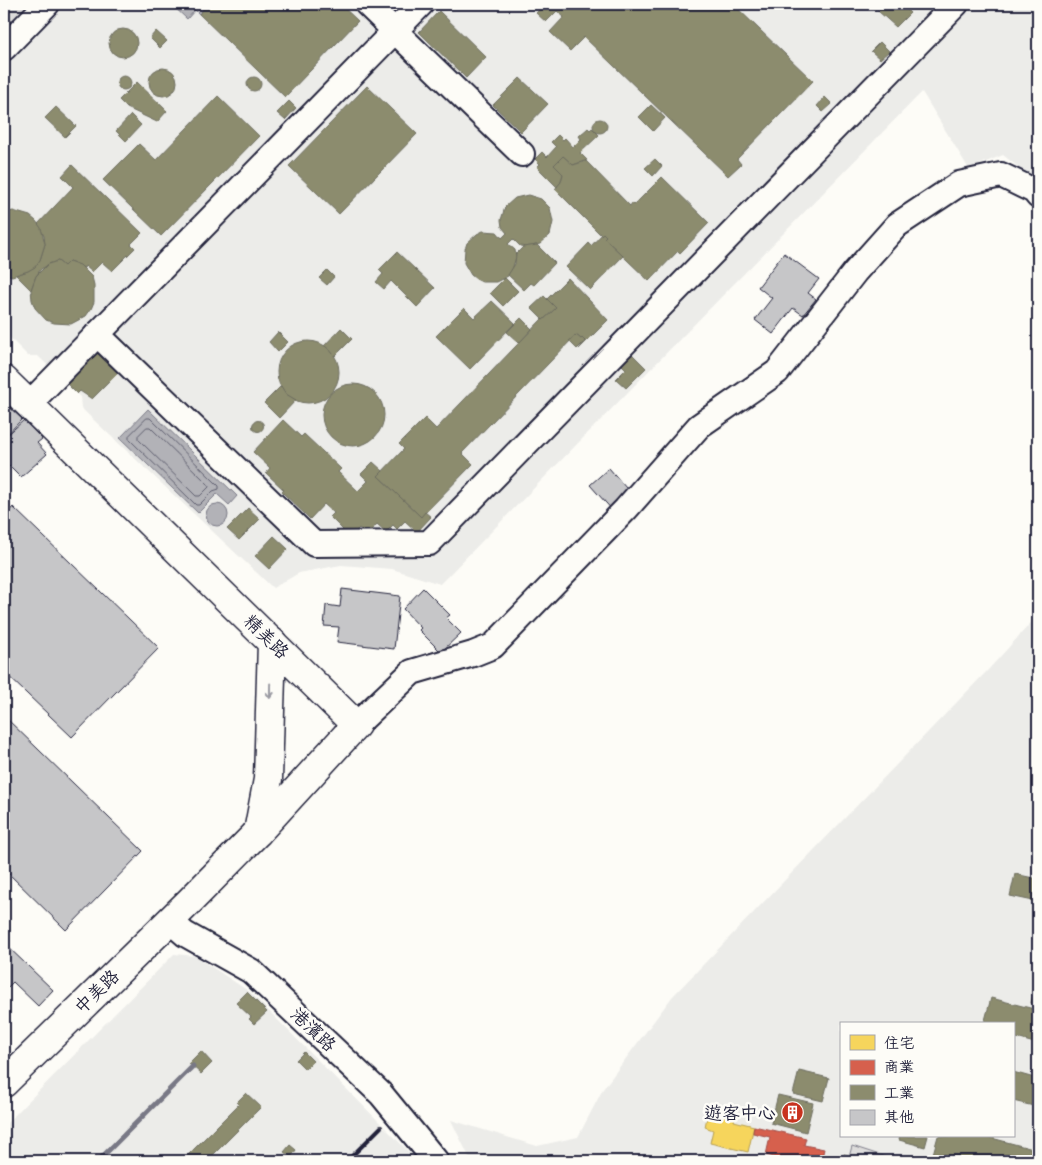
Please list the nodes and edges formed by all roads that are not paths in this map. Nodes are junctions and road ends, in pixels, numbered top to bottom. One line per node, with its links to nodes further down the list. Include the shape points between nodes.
1 (47, 4): 6 (street)
2 (367, 4): 5 (street)
3 (421, 4): 5 (street)
4 (956, 4): 9 (street, via 429,543 314,544)
5 (394, 31): 7 (street); 9 (street)
6 (4, 48)
7 (522, 154)
8 (1038, 196): 13 (street, via 1001,175 959,184 898,225 855,272 777,372 699,426 626,510 492,646 412,672)
9 (97, 334): 11 (street)
10 (4, 380): 11 (main road, 精美路)
11 (28, 405): 12 (main road, 精美路)
12 (272, 642): 13 (main road, 精美路); 14 (main road, one-way to 14, via 268,779)
13 (356, 725): 14 (main road)
14 (258, 832): 15 (main road, 中美路)
15 (170, 921): 16 (main road, 中美路); 17 (street, 港濱路, via 185,934 251,971 381,1094)
16 (4, 1083)
17 (436, 1161)

